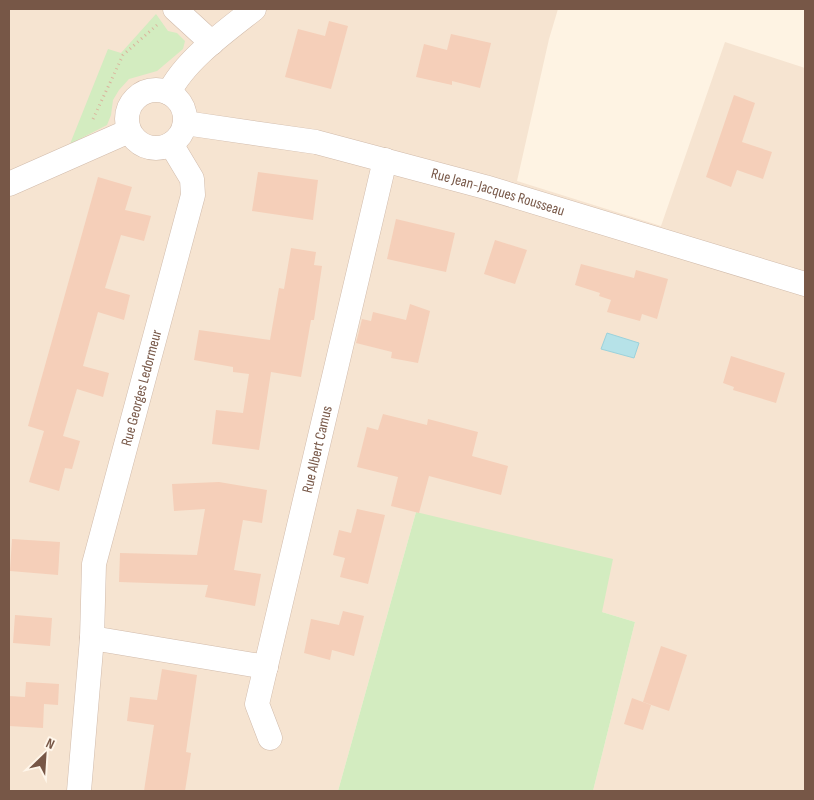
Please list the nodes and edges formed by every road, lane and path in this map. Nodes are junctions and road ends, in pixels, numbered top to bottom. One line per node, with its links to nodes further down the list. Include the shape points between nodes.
1 (254, 9): 3 (street)
2 (169, 14): 3 (street); 8 (path, via 123,55)
3 (212, 43): 4 (street, via 175,80)
4 (169, 93): 5 (street, via 182,106); 6 (street, via 152,90 136,97 127,113)
5 (185, 123): 7 (street); 9 (street, Rue Jean-Jacques Rousseau, via 316,142)
6 (129, 131): 7 (street, via 143,145 162,147); 8 (street)
7 (171, 144): 12 (street, Rue Georges Ledormeur, via 192,179 192,195 94,564)
8 (77, 153): 10 (street)
9 (385, 160): 11 (street, Rue Jean-Jacques Rousseau); 13 (street, Rue Albert Camus)
10 (9, 184)
11 (805, 284)
12 (92, 638): 13 (street); 15 (street, Rue Georges Ledormeur)
13 (266, 667): 14 (street, Rue Albert Camus, via 258,704)
14 (270, 738)
15 (79, 791)

